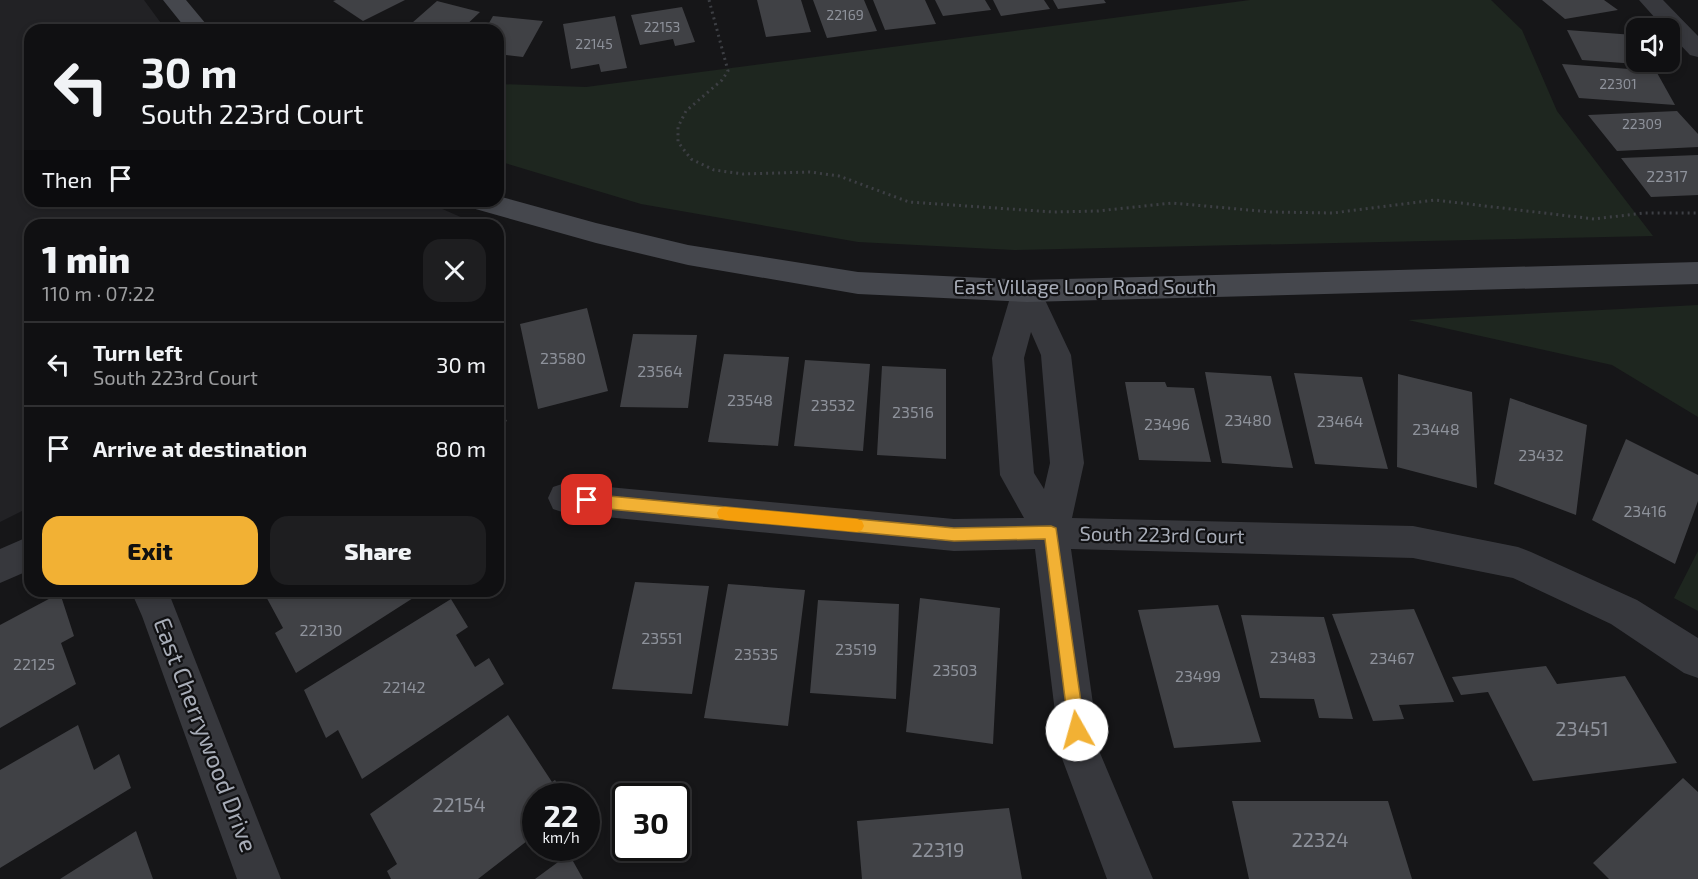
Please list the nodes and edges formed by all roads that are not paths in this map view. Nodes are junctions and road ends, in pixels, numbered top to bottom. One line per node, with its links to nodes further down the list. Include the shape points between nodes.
1 (174, 0): 3 (street)
2 (1650, 0): 4 (street)
3 (194, 24)
4 (1698, 50)
5 (504, 207): 7 (street, East Village Loop Road South, via 642,244 779,271 858,283)
6 (1698, 273): 7 (street, East Village Loop Road South)
7 (1027, 291): 9 (street, via 1056,355 1067,463); 9 (street, via 1008,358 1017,476)
8 (564, 498): 9 (street, South 223rd Court, via 954,535)
9 (1051, 533): 13 (street, South 223rd Court, via 1413,542 1518,563 1624,612); 15 (street, via 1080,753)
10 (24, 555): 11 (street)
11 (0, 567)
12 (152, 597): 14 (street, East Cherrywood Drive)
13 (1698, 660)
14 (259, 879)
15 (1131, 879)

